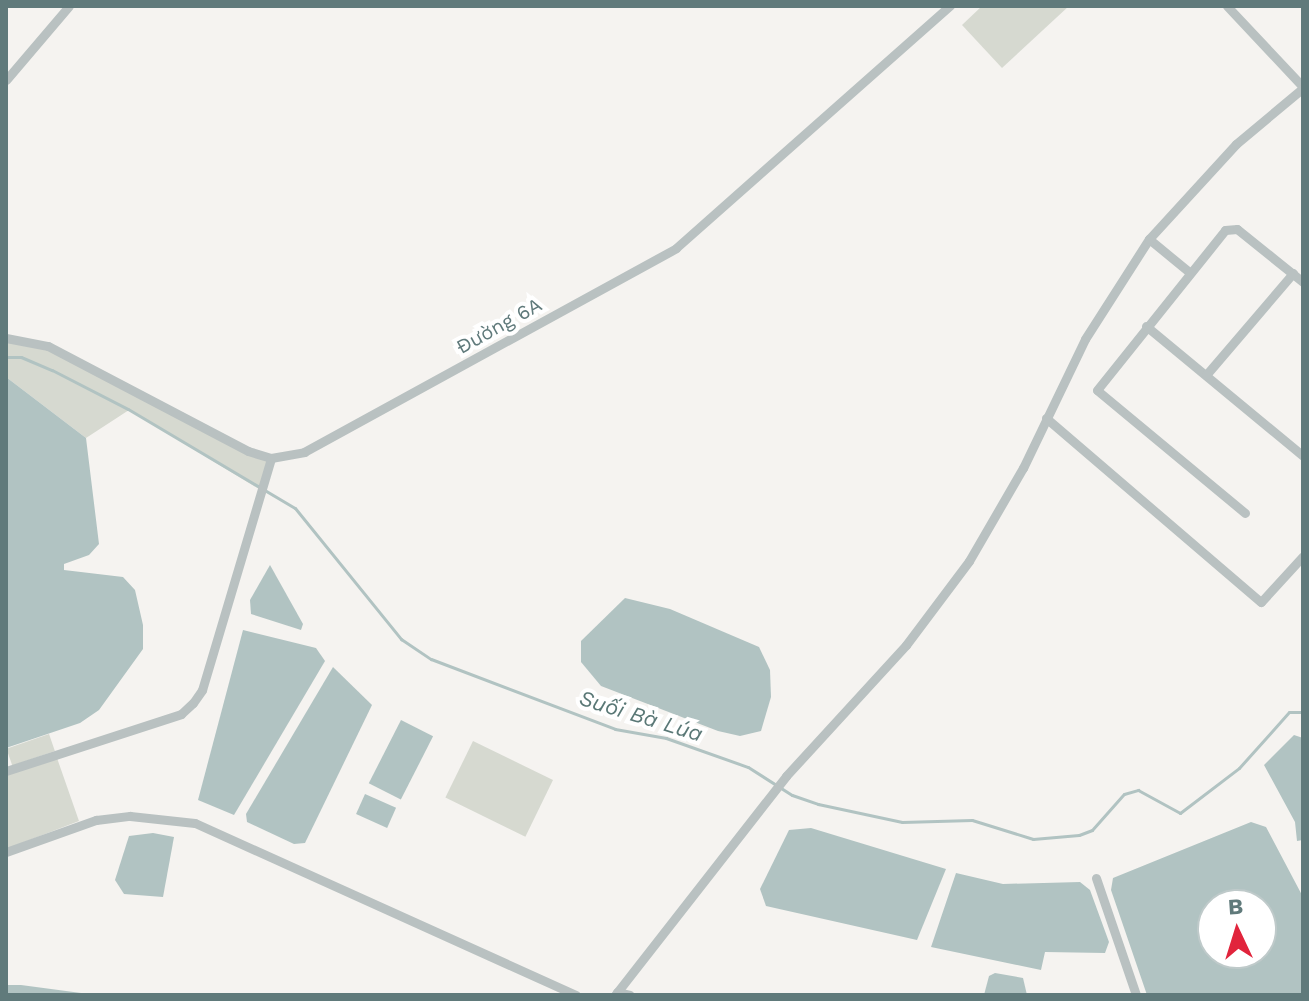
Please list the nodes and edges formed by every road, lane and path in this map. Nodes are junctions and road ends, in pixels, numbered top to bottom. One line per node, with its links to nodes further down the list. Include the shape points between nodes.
1 (69, 6): 4 (street)
2 (950, 6): 15 (street, Đường 6A, via 676,248 304,452)
3 (1227, 6): 5 (street)
4 (6, 80)
5 (1303, 88): 6 (street, via 1236,144)
6 (1149, 239): 7 (street); 13 (street, via 1101,310)
7 (1189, 272): 8 (street, via 1232,227); 10 (street)
8 (1293, 273): 9 (street); 12 (street)
9 (1303, 282)
10 (1146, 326): 12 (street); 16 (street, via 1101,382 1100,396)
11 (6, 338): 15 (street, via 48,346 248,451)
12 (1206, 375): 14 (street)
13 (1046, 418): 17 (street, via 1261,602); 21 (street, via 995,517 948,590 906,645 786,776)
14 (1303, 456)
15 (271, 458): 18 (street, via 202,690 193,703 181,714)
16 (1245, 513)
17 (1303, 556)
18 (6, 771)
19 (6, 852): 22 (street, via 96,820 130,816 195,823)
20 (1096, 878): 24 (street)
21 (616, 994): 23 (street)
22 (576, 995)
23 (630, 995)
24 (1136, 995)

